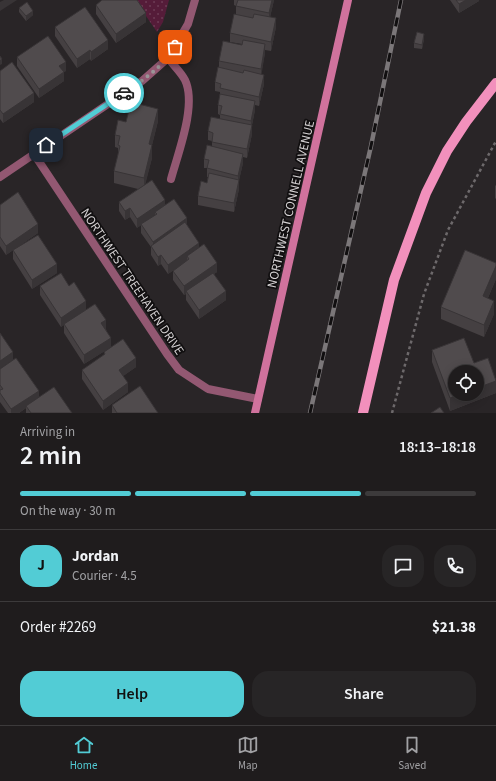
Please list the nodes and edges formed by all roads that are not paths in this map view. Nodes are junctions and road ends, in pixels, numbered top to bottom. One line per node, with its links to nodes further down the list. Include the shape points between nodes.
1 (195, 0): 3 (street, via 188,24)
2 (348, 0): 8 (street, NORTHWEST CONNELL AVENUE)
3 (168, 58): 5 (street, via 142,81); 7 (street, via 185,80 190,100)
4 (496, 83): 10 (main road, via 447,151 426,193 394,280)
5 (34, 154): 6 (street); 8 (street, NORTHWEST TREEHAVEN DRIVE, via 179,370 208,389)
6 (0, 177)
7 (171, 179)
8 (258, 399): 9 (street, NORTHWEST CONNELL AVENUE)
9 (255, 413)
10 (363, 413)

